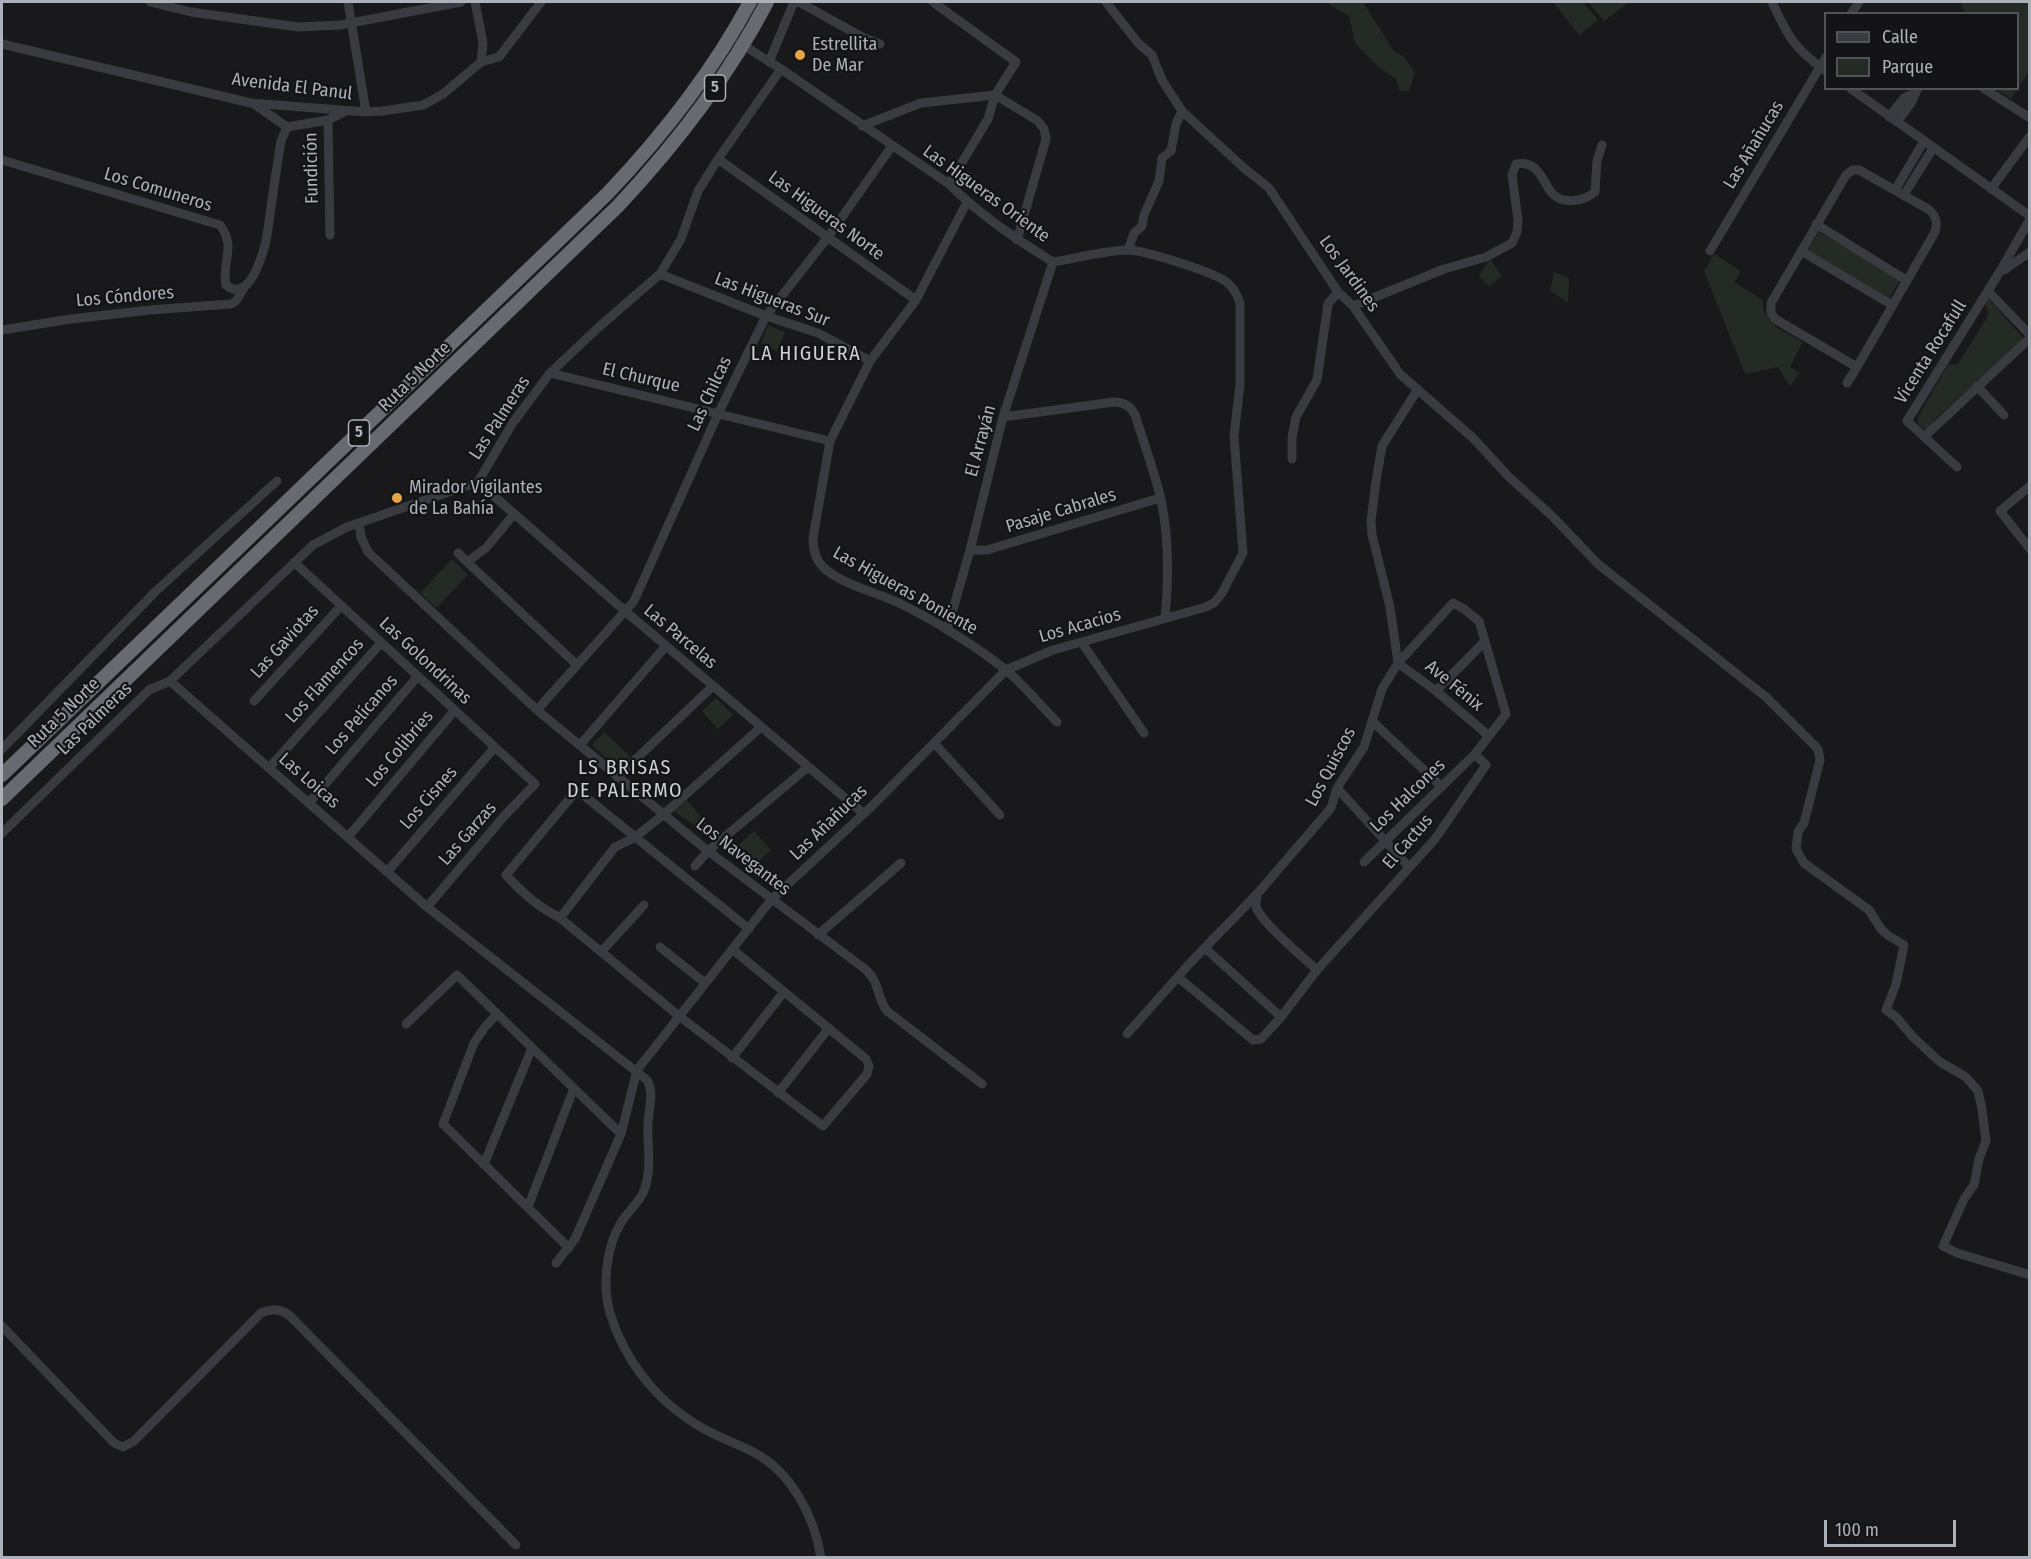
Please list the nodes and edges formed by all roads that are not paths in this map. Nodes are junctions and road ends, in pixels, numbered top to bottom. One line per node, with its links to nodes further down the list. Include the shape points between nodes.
1 (150, 2): 13 (street, via 285,26)
2 (348, 2): 13 (street)
3 (461, 2): 13 (street)
4 (475, 2): 18 (street, via 483,43)
5 (540, 2): 18 (street, Avenida El Panul, via 499,57)
6 (750, 2): 14 (highway, Ruta 5 Norte / 5)
7 (767, 2): 17 (highway, Ruta 5 Norte / 5)
8 (794, 2): 19 (street)
9 (799, 2): 16 (street)
10 (933, 2): 25 (street, via 1016,62)
11 (1106, 2): 28 (street, Los Jardines, via 1152,55)
12 (1772, 2): 21 (street, via 1795,47)
13 (352, 22): 29 (street)
14 (730, 38): 17 (street, Las Higueras Oriente); 123 (highway, Ruta 5 Norte / 5, via 666,129 608,193)
15 (2, 44): 26 (street, Avenida El Panul)
16 (880, 44)
17 (743, 45): 19 (street, Las Higueras Oriente); 128 (highway, Ruta 5 Norte / 5, via 685,129 618,206)
18 (481, 62): 29 (street, Avenida El Panul, via 433,100)
19 (769, 62): 20 (street, Las Higueras Oriente)
20 (781, 69): 33 (street, Las Higueras Oriente); 40 (street, Las Palmeras)
21 (1822, 69): 53 (street, Las Añañucas)
22 (1853, 90): 31 (street)
23 (1986, 90): 30 (street)
24 (1916, 91): 31 (street, via 1911,103)
25 (995, 95): 33 (street, via 921,103); 42 (street, via 988,119); 51 (street, via 1038,121 1046,132)
26 (252, 103): 27 (street, Avenida El Panul); 34 (street)
27 (345, 111): 29 (street, Avenida El Panul); 32 (street, Fundición)
28 (1182, 111): 52 (street, via 1171,151 1162,158 1159,181 1142,226 1134,233); 62 (street, Los Jardines, via 1269,188)
29 (366, 112)
30 (2030, 118)
31 (1893, 119): 36 (street)
32 (328, 120): 34 (street); 49 (street, Fundición)
33 (862, 126): 38 (street, Las Higueras Oriente)
34 (286, 127): 60 (street, via 264,252)
35 (2030, 136): 43 (street)
36 (1924, 141): 39 (street); 44 (street)
37 (1602, 145): 65 (street, via 1595,192 1588,197 1560,199 1537,171 1523,163 1516,164 1512,175 1518,220 1512,243 1486,257 1444,269)
38 (892, 146): 42 (street, Las Higueras Oriente); 50 (street, Las Chilcas)
39 (1933, 148): 43 (street); 45 (street)
40 (718, 159): 50 (street, Las Higueras Norte); 58 (street, Las Palmeras)
41 (2, 160): 60 (street, Los Comuneros, via 220,225 228,236 226,285 231,290)
42 (949, 184): 46 (street, Las Higueras Oriente)
43 (1991, 189): 47 (street)
44 (1894, 190): 45 (street); 48 (street, via 1859,170 1850,171)
45 (1904, 195): 59 (street, via 1931,211 1937,223)
46 (967, 202): 51 (street, Las Higueras Oriente); 63 (street, Las Higueras Poniente)
47 (2030, 218): 57 (street, Vicenta Rocafull)
48 (1816, 224): 54 (street); 59 (street)
49 (330, 235)
50 (828, 237): 63 (street, Las Higueras Norte); 66 (street, Las Chilcas)
51 (1017, 240): 56 (street, Las Higueras Oriente)
52 (1128, 250): 56 (street, Las Higueras Oriente); 95 (street, Las Higueras Oriente, via 1218,277 1232,287 1240,303 1240,385 1234,436 1243,553 1215,602)
53 (1710, 251)
54 (1801, 251): 64 (street); 70 (street, via 1771,303 1771,313)
55 (2030, 252): 57 (street, Vicenta Rocafull)
56 (1053, 262): 77 (street, El Arrayán)
57 (1999, 273): 61 (street, Vicenta Rocafull)
58 (660, 274): 66 (street, Las Higueras Sur); 71 (street, Las Palmeras)
59 (1906, 280): 64 (street)
60 (244, 288): 67 (street, Los Cóndores, via 231,304 71,319)
61 (1988, 291): 68 (street); 78 (street, Vicenta Rocafull, via 1907,421)
62 (1338, 292): 65 (street, Los Jardines); 80 (street, via 1328,304 1317,380 1296,417)
63 (916, 300): 69 (street, Las Higueras Poniente)
64 (1892, 305): 70 (street)
65 (1353, 306): 74 (street, Los Jardines, via 1400,374)
66 (766, 316): 69 (street, Las Higueras Sur, via 818,333); 75 (street, Las Chilcas)
67 (2, 330)
68 (2030, 336): 73 (street)
69 (870, 361): 79 (street, Las Higueras Poniente)
70 (1857, 367): 72 (street)
71 (550, 373): 75 (street, El Churque); 83 (street, Las Palmeras, via 512,424)
72 (1847, 383)
73 (1977, 386): 76 (street); 78 (street)
74 (1418, 389): 101 (street, via 1382,446 1371,521); 175 (street, Los Jardines, via 1599,564 1767,697 1818,749 1820,760 1796,849 1804,863 1869,910 1881,929 1904,945 1886,1010 1940,1062 1966,1077 1978,1091 1986,1141 1974,1185 1943,1246)
75 (718, 414): 79 (street, El Churque); 94 (street, Las Chilcas, via 634,601)
76 (2004, 415)
77 (1004, 417): 85 (street, via 1114,402 1128,405 1135,415); 89 (street, El Arrayán)
78 (1924, 437): 81 (street, Vicenta Rocafull)
79 (830, 441): 96 (street, Las Higueras Poniente, via 813,538 818,560 848,582 901,604)
80 (1292, 459)
81 (1957, 467)
82 (277, 481): 119 (street, via 156,591)
83 (478, 482): 86 (street, Las Parcelas); 87 (street, Las Palmeras)
84 (2030, 486): 88 (street, via 2000,511)
85 (1160, 498): 89 (street, Pasaje Cabrales, via 987,550); 95 (street, via 1168,554)
86 (514, 514): 92 (street, via 486,548); 94 (street, Las Parcelas)
87 (359, 523): 91 (street, Las Palmeras, via 324,539); 110 (street, Los Navegantes, via 368,552)
88 (2030, 549)
89 (970, 550): 96 (street, El Arrayán)
90 (458, 553): 92 (street)
91 (294, 562): 93 (street, Las Golondrinas); 105 (street, Las Palmeras)
92 (467, 562): 102 (street)
93 (341, 606): 98 (street, Las Golondrinas); 108 (street, Las Gaviotas)
94 (625, 611): 100 (street, Las Parcelas); 102 (street, Las Chilcas)
95 (1166, 618): 99 (street, Los Acacios)
96 (947, 630): 103 (street, Las Higueras Poniente)
97 (1485, 641): 101 (street, Los Quiscos, via 1479,621 1453,603); 107 (street); 115 (street, via 1506,714)
98 (381, 643): 104 (street, Las Golondrinas); 122 (street, Los Flamencos)
99 (1082, 643): 103 (street, Los Acacios); 114 (street)
100 (666, 646): 106 (street, Las Parcelas); 117 (street)
101 (1398, 663): 107 (street, Ave Fénix); 111 (street, Los Quiscos, via 1382,689)
102 (577, 665): 110 (street, Las Chilcas)
103 (1006, 670): 112 (street, Las Higueras Poniente); 116 (street, Las Añañucas)
104 (418, 676): 109 (street, Las Golondrinas); 129 (street, Los Pelícanos)
105 (170, 681): 122 (street, Las Loicas); 133 (street, Las Palmeras, via 149,690)
106 (713, 686): 113 (street, Las Parcelas); 124 (street)
107 (1436, 691): 115 (street, Ave Fénix)
108 (254, 701)
109 (455, 710): 118 (street, Las Golondrinas); 134 (street, Los Colibries)
110 (537, 710): 117 (street, Los Navegantes)
111 (1372, 721): 126 (street); 127 (street, Los Quiscos, via 1364,747)
112 (1057, 722)
113 (761, 727): 121 (street, Las Parcelas); 131 (street)
114 (1144, 733)
115 (1488, 735): 120 (street)
116 (934, 743): 130 (street, Las Añañucas); 132 (street)
117 (580, 746): 124 (street, Los Navegantes)
118 (495, 747): 125 (street, Las Golondrinas); 142 (street, Los Cisnes)
119 (2, 749)
120 (1474, 754): 126 (street, Los Halcones); 141 (street, El Cactus, via 1486,765 1435,839)
121 (808, 767): 130 (street, Las Parcelas); 137 (street)
122 (269, 768): 129 (street, Las Loicas)
123 (2, 775)
124 (617, 777): 131 (street, Los Navegantes)
125 (535, 783): 146 (street, Las Garzas)
126 (1442, 787): 136 (street, Los Halcones)
127 (1337, 788): 136 (street); 143 (street, Los Quiscos, via 1331,808)
128 (2, 799)
129 (309, 803): 134 (street, Las Loicas)
130 (864, 814): 144 (street, Las Añañucas)
131 (663, 815): 135 (street); 137 (street, Los Navegantes)
132 (1000, 815)
133 (2, 833)
134 (348, 837): 142 (street, Las Loicas)
135 (634, 838): 147 (street, via 615,847); 147 (street, via 577,790 506,874 523,894); 148 (street)
136 (1386, 842): 138 (street, Los Halcones); 141 (street)
137 (708, 851): 140 (street); 144 (street, Los Navegantes)
138 (1364, 862)
139 (900, 863): 149 (street)
140 (695, 866)
141 (1409, 867): 154 (street, El Cactus)
142 (387, 872): 146 (street, Las Loicas)
143 (1258, 893): 151 (street, Los Quiscos); 154 (street, via 1257,909)
144 (771, 900): 148 (street, Las Añañucas); 149 (street, Los Navegantes)
145 (644, 905): 153 (street)
146 (427, 907): 166 (street, Las Loicas)
147 (560, 918): 153 (street)
148 (748, 929): 152 (street, Las Añañucas)
149 (818, 935): 167 (street, Los Navegantes, via 870,973 887,1011)
150 (660, 947): 156 (street)
151 (1205, 948): 155 (street, Los Quiscos); 160 (street)
152 (732, 949): 156 (street, Las Añañucas); 157 (street)
153 (602, 951): 159 (street)
154 (1317, 970): 160 (street, El Cactus)
155 (1179, 978): 160 (street, El Cactus, via 1253,1040 1261,1039); 163 (street, Los Quiscos)
156 (705, 984): 159 (street, Las Añañucas)
157 (784, 992): 162 (street); 165 (street)
158 (497, 1014): 161 (street, via 457,975); 164 (street); 171 (street, via 474,1043 443,1124)
159 (679, 1016): 165 (street); 166 (street, Las Añañucas)
160 (1281, 1017)
161 (406, 1024)
162 (829, 1028): 169 (street); 169 (street, via 866,1059 869,1070 865,1078 823,1126)
163 (1127, 1034)
164 (532, 1048): 168 (street); 171 (street)
165 (732, 1058): 169 (street)
166 (637, 1070): 170 (street, Las Añañucas); 178 (street, via 651,1089 650,1167 644,1191 619,1225 611,1249 606,1299 615,1328 637,1369 668,1404 709,1432 757,1453 783,1476 810,1517)
167 (982, 1084)
168 (574, 1088): 170 (street); 172 (street)
169 (778, 1094)
170 (621, 1134): 173 (street, Las Añañucas)
171 (484, 1164): 172 (street)
172 (528, 1207): 173 (street)
173 (569, 1248): 174 (street, Las Añañucas)
174 (556, 1263)
175 (2030, 1275)
176 (2, 1326): 177 (street, via 114,1443 123,1447 134,1442 261,1313 281,1310)
177 (516, 1545)
178 (821, 1557)

